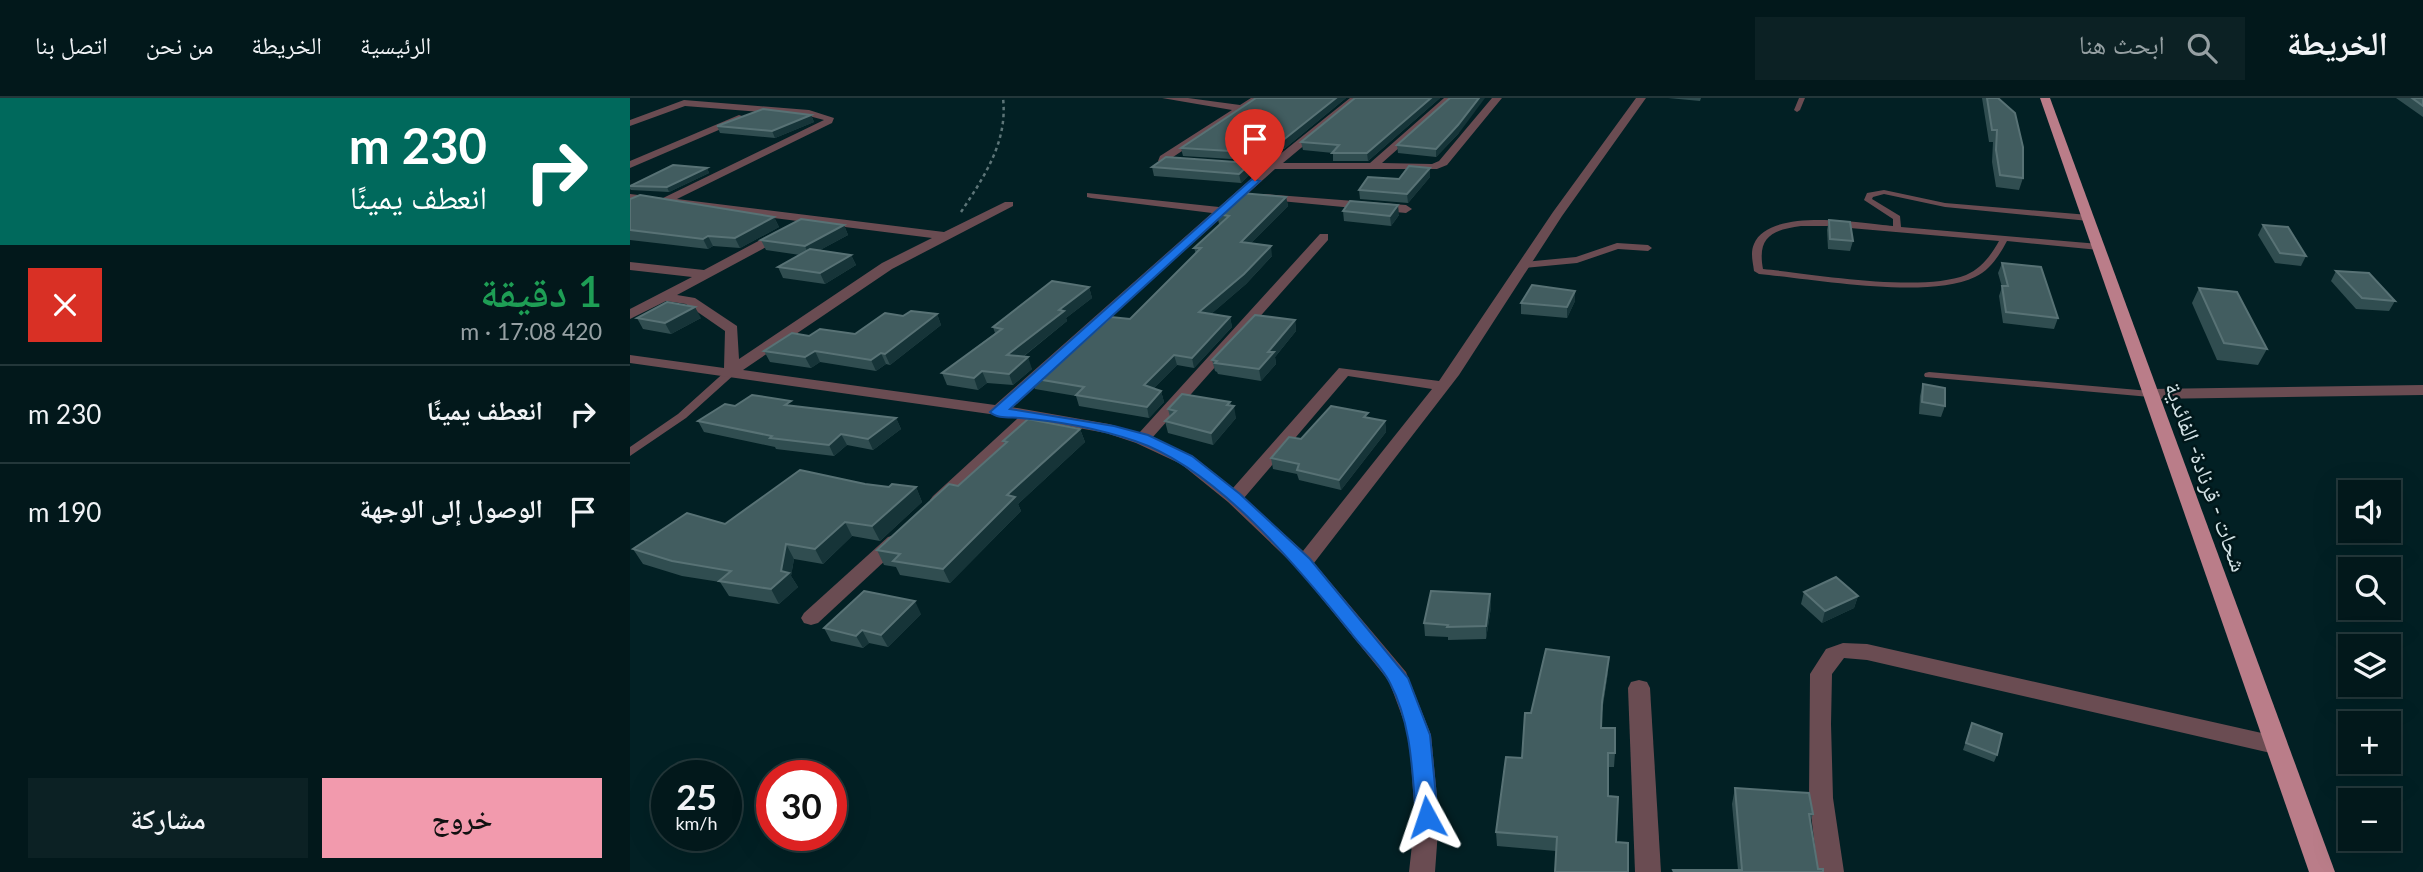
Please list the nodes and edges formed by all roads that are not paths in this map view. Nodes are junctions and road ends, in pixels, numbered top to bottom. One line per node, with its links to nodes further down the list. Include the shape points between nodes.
1 (1167, 98): 10 (street)
2 (1257, 98): 10 (street)
3 (1356, 98): 16 (street)
4 (1450, 98): 17 (street)
5 (1497, 98): 17 (street, via 1443,163 1419,169)
6 (1641, 98): 33 (street)
7 (1802, 98): 11 (lane)
8 (2045, 98): 26 (main road, شحات - قرنادة- الفائدية)
9 (759, 108): 12 (street, via 684,103); 14 (street); 21 (street, via 829,118)
10 (1240, 108): 13 (street, via 1163,161)
11 (1797, 110)
12 (630, 123)
13 (1194, 164)
14 (630, 165)
15 (1220, 165): 16 (street)
16 (1271, 167): 17 (street); 19 (street)
17 (1371, 168)
18 (1091, 195): 24 (street)
19 (1240, 195): 23 (street); 24 (street)
20 (634, 200): 21 (street)
21 (665, 201): 25 (street)
22 (1009, 204): 28 (street)
23 (1406, 209)
24 (1222, 211): 46 (street)
25 (811, 218): 28 (street); 35 (street)
26 (2089, 218): 27 (lane, via 1945,205 1884,192 1870,195 1868,200 1897,218); 31 (main road, شحات - قرنادة- الفائدية)
27 (1897, 229): 30 (lane); 30 (lane, via 1790,223 1767,233 1755,258 1759,271 1920,285 1967,278 1993,262)
28 (945, 236): 39 (street, via 887,266)
29 (1324, 237): 48 (street)
30 (2004, 239): 31 (lane)
31 (2099, 247): 44 (main road, شحات - قرنادة- الفائدية)
32 (1648, 248): 33 (lane, via 1617,246 1577,260)
33 (1524, 265): 41 (street)
34 (630, 266): 35 (street)
35 (705, 274): 36 (street)
36 (664, 297): 37 (street); 39 (street, via 690,302 732,329)
37 (630, 315)
38 (630, 359): 39 (street)
39 (732, 371): 46 (street); 49 (lane, via 682,416)
40 (1929, 375): 44 (lane)
41 (1443, 386): 50 (street, via 1344,371); 51 (street)
42 (2405, 390): 43 (street); 44 (street); 45 (street)
43 (2423, 390)
44 (2150, 394): 54 (main road, شحات - قرنادة- الفائدية)
45 (2423, 396)
46 (997, 412): 47 (street)
47 (1031, 415): 48 (street); 52 (street)
48 (1142, 439): 50 (street, via 1187,460)
49 (630, 452)
50 (1234, 498): 51 (street)
51 (1304, 563): 55 (street, via 1398,678 1420,735 1427,817)
52 (811, 618)
53 (1639, 688): 56 (street)
54 (2275, 745): 57 (street, via 1842,649 1828,657 1821,674 1819,786); 58 (main road, شحات - قرنادة- الفائدية)
55 (1422, 872)
56 (1648, 872)
57 (1831, 872)
58 (2322, 872)

